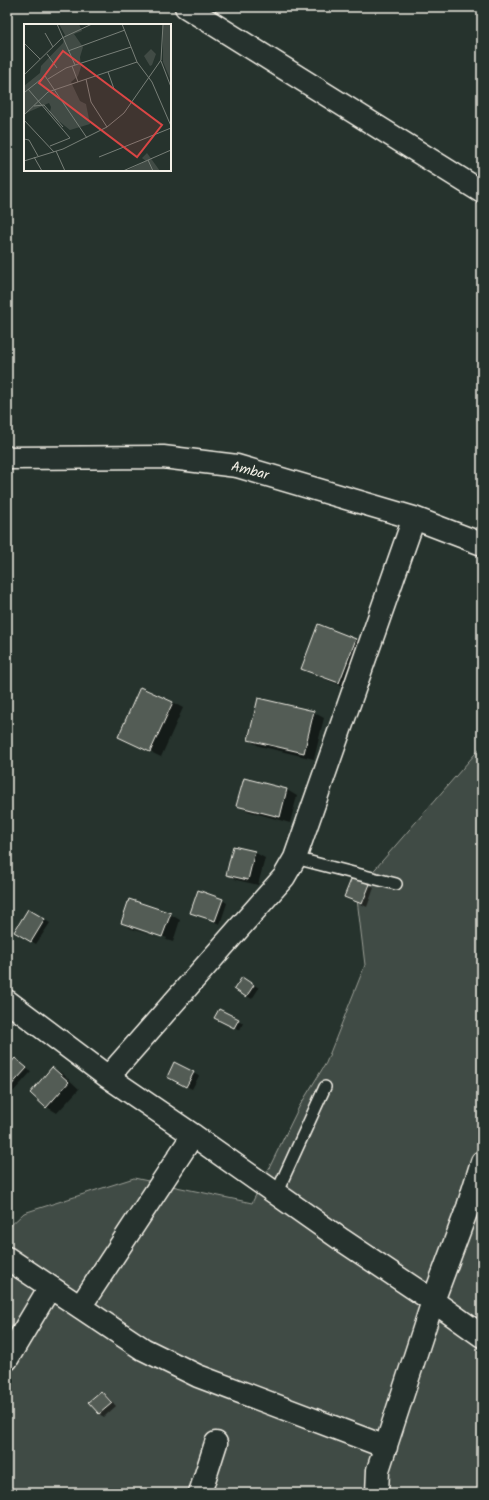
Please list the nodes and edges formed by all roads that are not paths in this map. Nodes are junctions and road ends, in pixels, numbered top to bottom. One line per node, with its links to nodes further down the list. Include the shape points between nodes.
1 (186, 7): 2 (street)
2 (482, 192)
3 (7, 458): 4 (street, Ambar, via 164,457 236,466)
4 (414, 518): 5 (street, Ambar); 6 (street)
5 (482, 544)
6 (295, 858): 7 (lane); 9 (street, via 284,876)
7 (396, 884)
8 (7, 1001): 9 (street)
9 (108, 1077): 11 (street)
10 (325, 1087): 13 (lane)
11 (193, 1135): 13 (street); 17 (street)
12 (482, 1162): 16 (street)
13 (276, 1194): 16 (street)
14 (7, 1258): 15 (street)
15 (50, 1287): 17 (street); 19 (street)
16 (433, 1301): 18 (street); 21 (street)
17 (80, 1307): 21 (street, via 143,1349 198,1376)
18 (482, 1336)
19 (7, 1359)
20 (216, 1443): 22 (street)
21 (386, 1447): 23 (street, via 378,1470)
22 (200, 1493)
23 (377, 1493)

